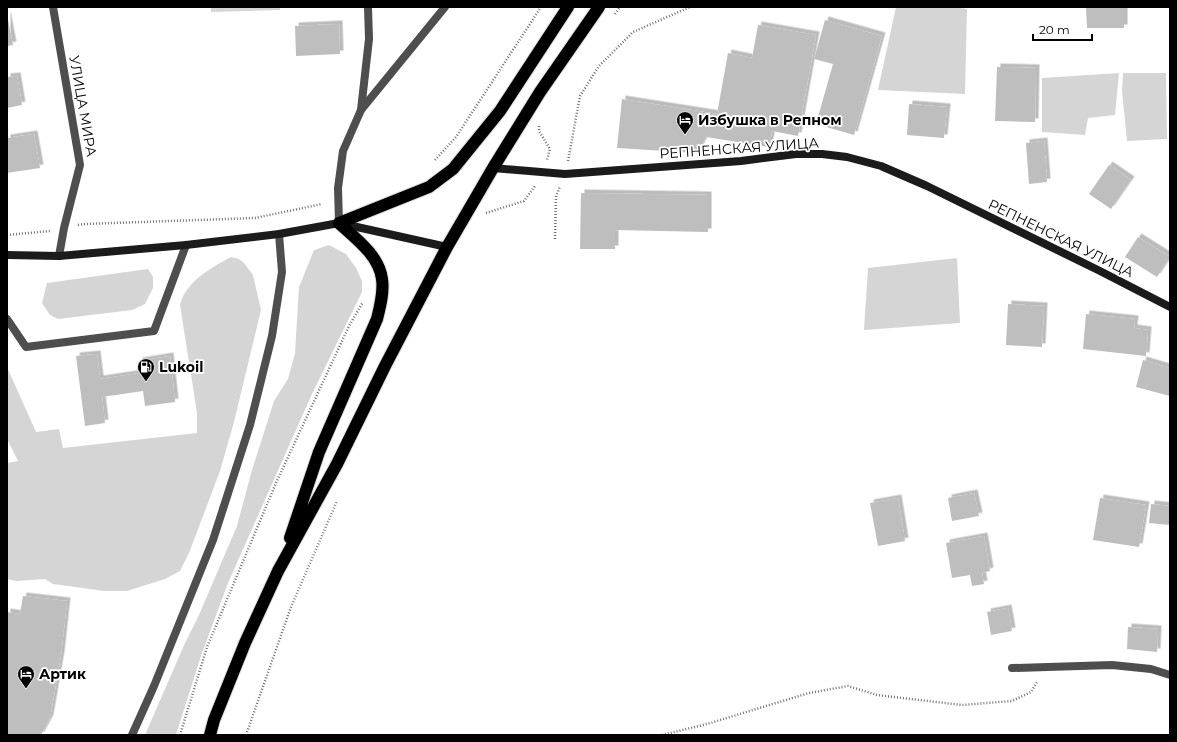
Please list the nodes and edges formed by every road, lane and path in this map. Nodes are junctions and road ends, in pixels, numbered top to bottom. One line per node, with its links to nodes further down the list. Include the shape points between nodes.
1 (53, 7): 19 (street, УЛИЦА МИРА, via 80,165)
2 (368, 7): 10 (street, via 369,39)
3 (445, 7): 10 (street)
4 (541, 7): 12 (path, via 456,137)
5 (568, 7): 18 (highway, via 500,111 453,169 429,187)
6 (599, 7): 13 (highway, via 540,92)
7 (620, 7): 9 (path)
8 (690, 7): 15 (path, via 633,32 599,66 580,96)
9 (611, 19)
10 (361, 110): 18 (street, via 343,151 338,188)
11 (538, 121): 14 (path, via 540,131 550,149)
12 (432, 163)
13 (493, 168): 14 (street, РЕПНЕНСКАЯ УЛИЦА); 24 (highway)
14 (544, 172): 15 (street, РЕПНЕНСКАЯ УЛИЦА); 17 (path, via 524,201 485,213)
15 (565, 174): 22 (path, via 556,197); 28 (street, РЕПНЕНСКАЯ УЛИЦА, via 741,161 796,154 847,157 881,166 927,186)
16 (322, 204): 19 (path, via 255,218 85,224)
17 (480, 217)
18 (339, 223): 20 (street); 24 (street); 31 (highway, via 370,253 379,268 383,280 382,298 378,319 320,452)
19 (64, 228): 21 (path); 26 (street, УЛИЦА МИРА)
20 (278, 234): 23 (street); 35 (street, via 282,272 272,336 250,425 213,540)
21 (7, 235)
22 (555, 239)
23 (186, 245): 26 (street); 29 (street, via 154,331 26,347)
24 (447, 247): 31 (highway, via 337,464)
25 (7, 255): 26 (street)
26 (59, 256)
27 (366, 297): 36 (path, via 349,326 235,578 207,647)
28 (1170, 307)
29 (7, 319)
30 (338, 498): 38 (path, via 291,607)
31 (278, 571): 37 (highway, via 245,643)
32 (1048, 667): 33 (street); 34 (street, via 1112,665 1152,669); 39 (path, via 1031,692 1012,701 962,705 877,695 848,686 809,693)
33 (1012, 668)
34 (1170, 675)
35 (132, 735)
36 (180, 735)
37 (210, 735)
38 (246, 735)
39 (662, 735)

